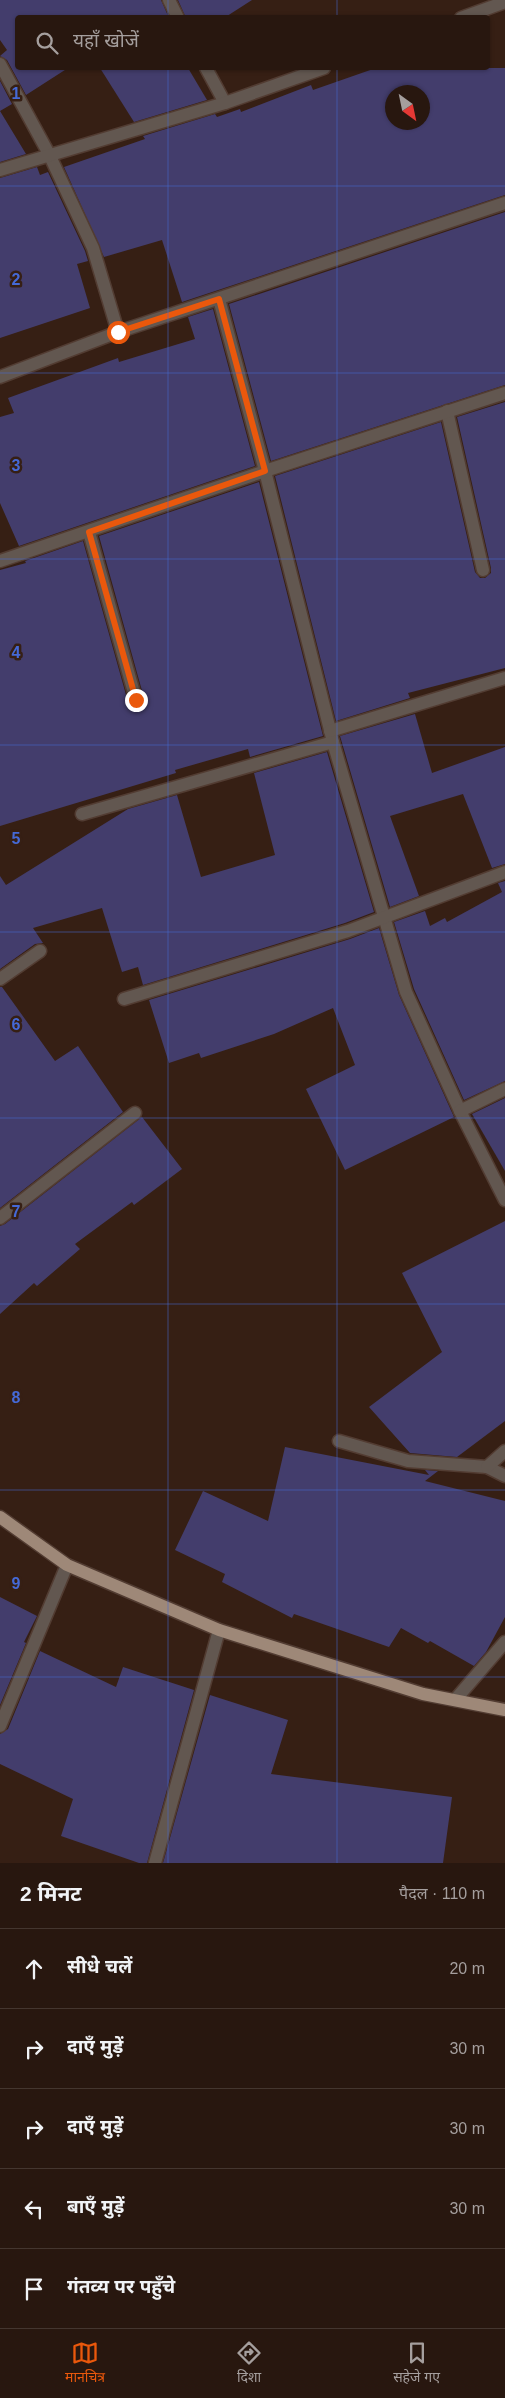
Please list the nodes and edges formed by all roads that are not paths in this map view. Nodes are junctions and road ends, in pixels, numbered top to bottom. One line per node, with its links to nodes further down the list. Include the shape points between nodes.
1 (169, 0): 3 (street)
2 (504, 1): 4 (street)
3 (176, 15)
4 (469, 15)
5 (0, 64): 9 (street)
6 (207, 70): 8 (street)
7 (318, 70): 8 (street)
8 (225, 103): 9 (street)
9 (49, 154): 10 (street); 13 (street, via 92,248)
10 (0, 170)
11 (505, 203): 12 (street)
12 (219, 299): 13 (street); 17 (street)
13 (118, 332): 14 (street)
14 (0, 377)
15 (505, 393): 16 (street)
16 (447, 411): 17 (street); 20 (street)
17 (265, 471): 18 (street); 23 (street)
18 (89, 532): 19 (street); 22 (street)
19 (0, 561)
20 (483, 570)
21 (505, 678): 23 (street)
22 (136, 700)
23 (332, 736): 24 (street); 26 (street)
24 (82, 814)
25 (505, 872): 26 (street)
26 (383, 918): 29 (street); 31 (street, via 406,992)
27 (40, 951): 28 (street)
28 (0, 980)
29 (124, 999)
30 (505, 1089): 31 (street)
31 (460, 1111): 33 (street)
32 (135, 1112): 34 (street)
33 (505, 1200)
34 (0, 1218)
35 (339, 1441): 37 (street, via 408,1461)
36 (505, 1451): 37 (street)
37 (487, 1467): 38 (street)
38 (505, 1476)
39 (0, 1517): 40 (main road)
40 (67, 1565): 41 (main road); 45 (street)
41 (219, 1630): 43 (main road, via 423,1694); 46 (street)
42 (505, 1642): 43 (street)
43 (455, 1700): 44 (main road)
44 (505, 1710)
45 (0, 1726)
46 (155, 1863)

